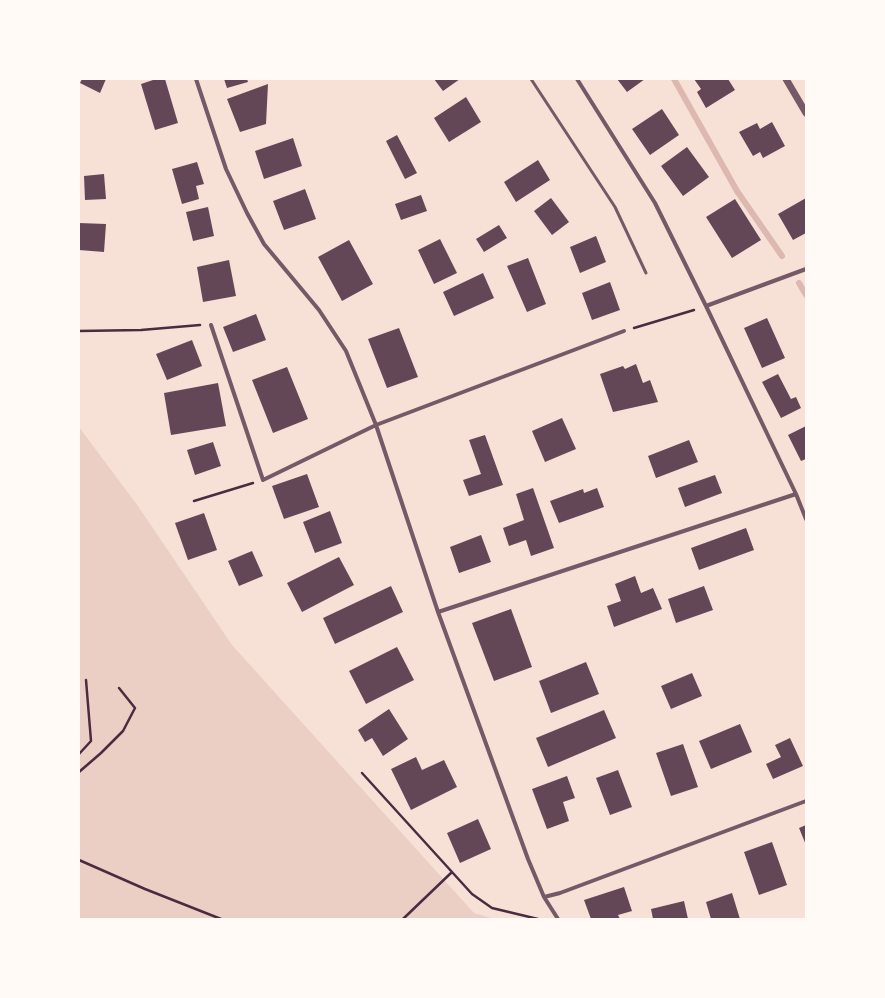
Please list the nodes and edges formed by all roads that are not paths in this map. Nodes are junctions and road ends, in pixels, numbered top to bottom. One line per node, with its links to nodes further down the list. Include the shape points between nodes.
1 (196, 79): 11 (street, via 226,169 247,213 264,244 318,310 346,351)
2 (532, 79): 7 (lane, via 615,207)
3 (577, 79): 8 (street, via 655,203)
4 (786, 79): 5 (street)
5 (806, 113)
6 (806, 269): 8 (street)
7 (646, 273)
8 (706, 306): 12 (street)
9 (211, 324): 11 (street, via 263,480)
10 (624, 331): 11 (street)
11 (376, 425): 14 (street)
12 (796, 494): 13 (street); 14 (street)
13 (806, 519)
14 (438, 612): 16 (street)
15 (806, 801): 16 (street)
16 (544, 897): 17 (street)
17 (558, 919)

